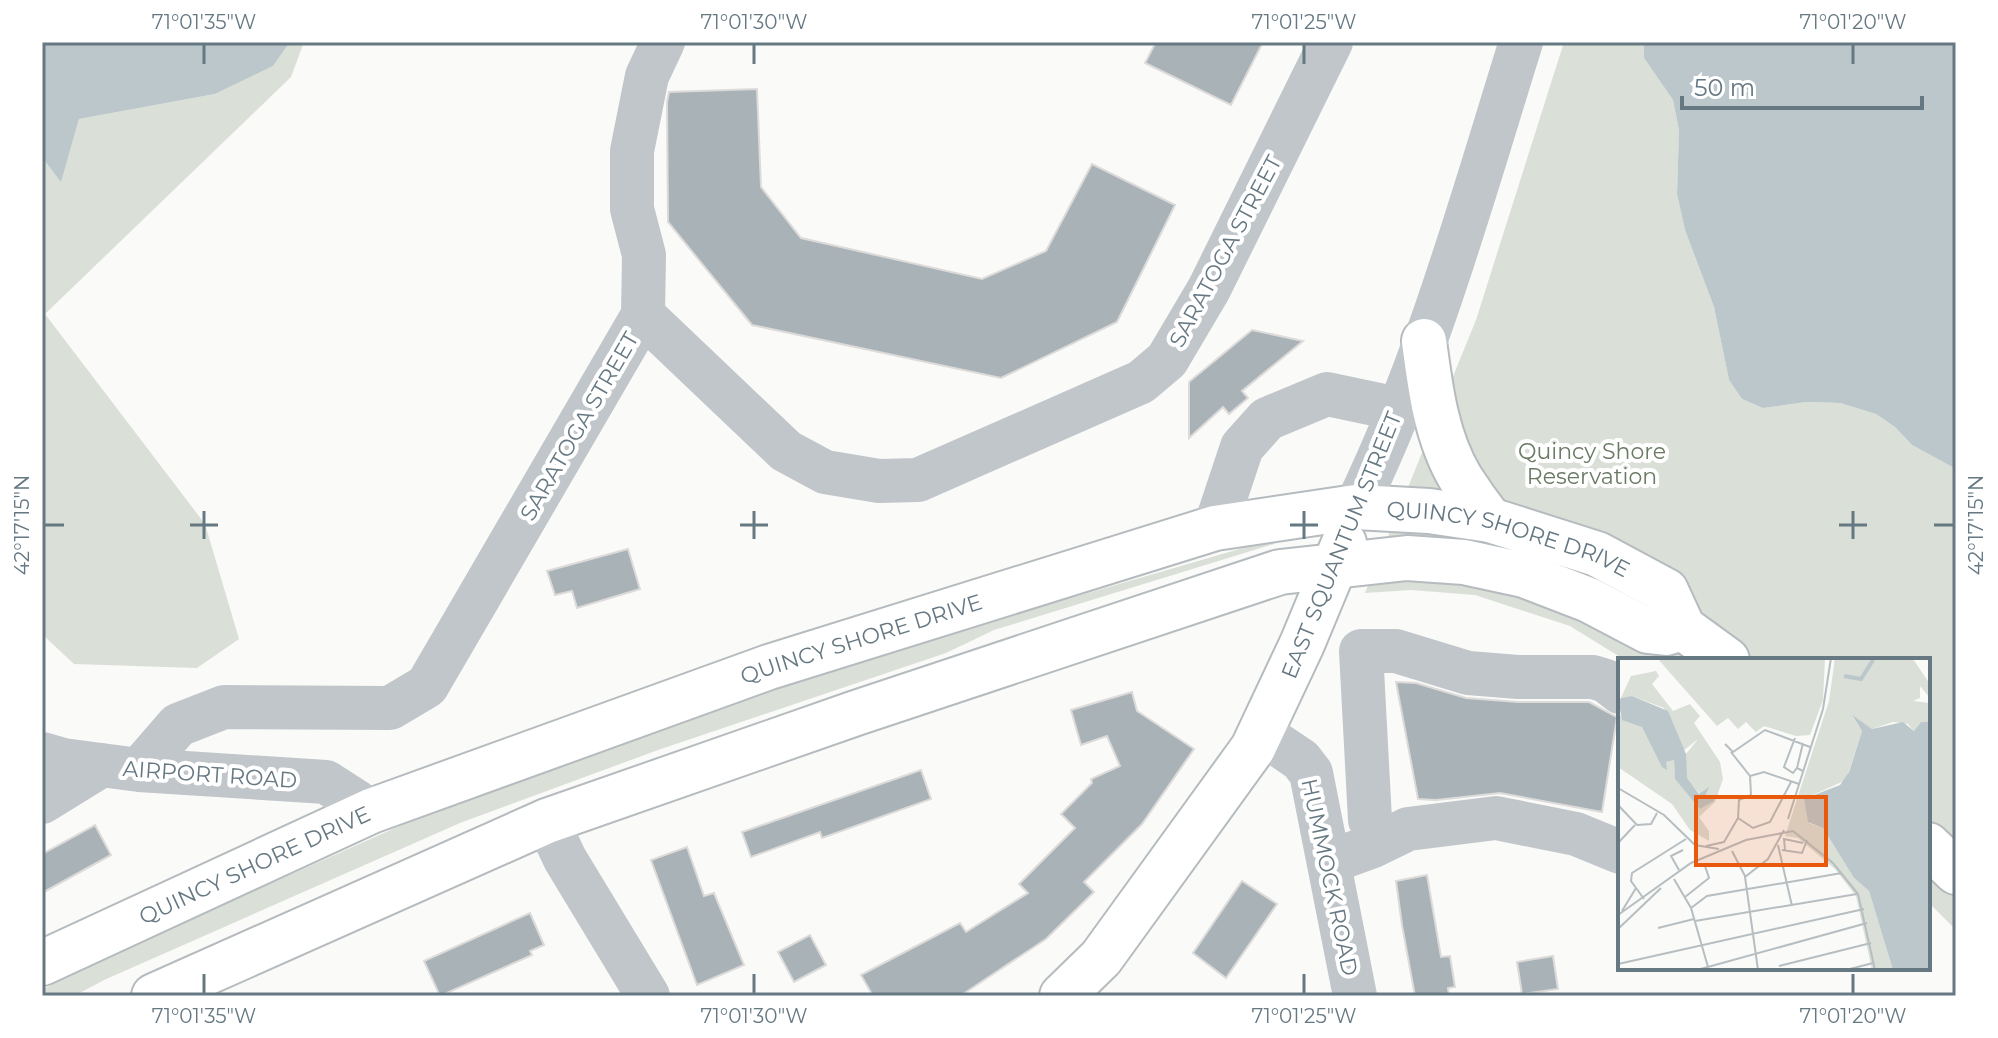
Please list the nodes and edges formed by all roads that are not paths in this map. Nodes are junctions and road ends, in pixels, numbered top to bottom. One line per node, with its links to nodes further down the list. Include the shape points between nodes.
1 (663, 42): 4 (street, via 647,76 632,151 632,209 644,255)
2 (1331, 42): 4 (street, SARATOGA STREET, via 1209,289 1167,360 1141,382 918,480 879,481 825,472 786,451)
3 (1521, 42): 5 (street, EAST SQUANTUM STREET)
4 (643, 315): 15 (street, SARATOGA STREET, via 427,686 390,708 224,707 178,725)
5 (1424, 341): 6 (street, EAST SQUANTUM STREET); 8 (main road, via 1432,399 1448,451)
6 (1398, 409): 7 (street, EAST SQUANTUM STREET); 9 (street, via 1327,394 1267,419 1242,447)
7 (1356, 507): 8 (main road, QUINCY SHORE DRIVE); 9 (main road, QUINCY SHORE DRIVE); 10 (main road, EAST SQUANTUM STREET)
8 (1490, 520): 11 (main road, QUINCY SHORE DRIVE, via 1571,544 1666,591)
9 (1215, 528): 18 (main road, QUINCY SHORE DRIVE, via 769,667)
10 (1337, 564): 11 (main road, QUINCY SHORE DRIVE, via 1407,558 1464,562 1524,575 1648,631); 13 (main road, EAST SQUANTUM STREET); 19 (main road, QUINCY SHORE DRIVE, via 1280,572)
11 (1707, 650)
12 (1618, 690): 20 (street, via 1593,677 1468,673 1396,651 1361,651)
13 (1261, 733): 17 (street, HUMMOCK ROAD, via 1301,760 1311,773); 28 (main road, EAST SQUANTUM STREET, via 1110,947)
14 (42, 754): 15 (street, AIRPORT ROAD)
15 (120, 768): 16 (street, SARATOGA STREET); 18 (street, AIRPORT ROAD, via 326,782)
16 (42, 802)
17 (1320, 809): 20 (street); 23 (street, HUMMOCK ROAD)
18 (371, 811): 25 (main road, QUINCY SHORE DRIVE)
19 (547, 821): 26 (main road, QUINCY SHORE DRIVE); 27 (street)
20 (1389, 824): 22 (street, via 1496,818 1576,834); 23 (street, via 1373,846)
21 (1930, 847): 24 (main road)
22 (1618, 851)
23 (1329, 862): 29 (street, HUMMOCK ROAD)
24 (1956, 872)
25 (42, 963)
26 (154, 996)
27 (648, 996)
28 (1062, 996)
29 (1355, 996)

